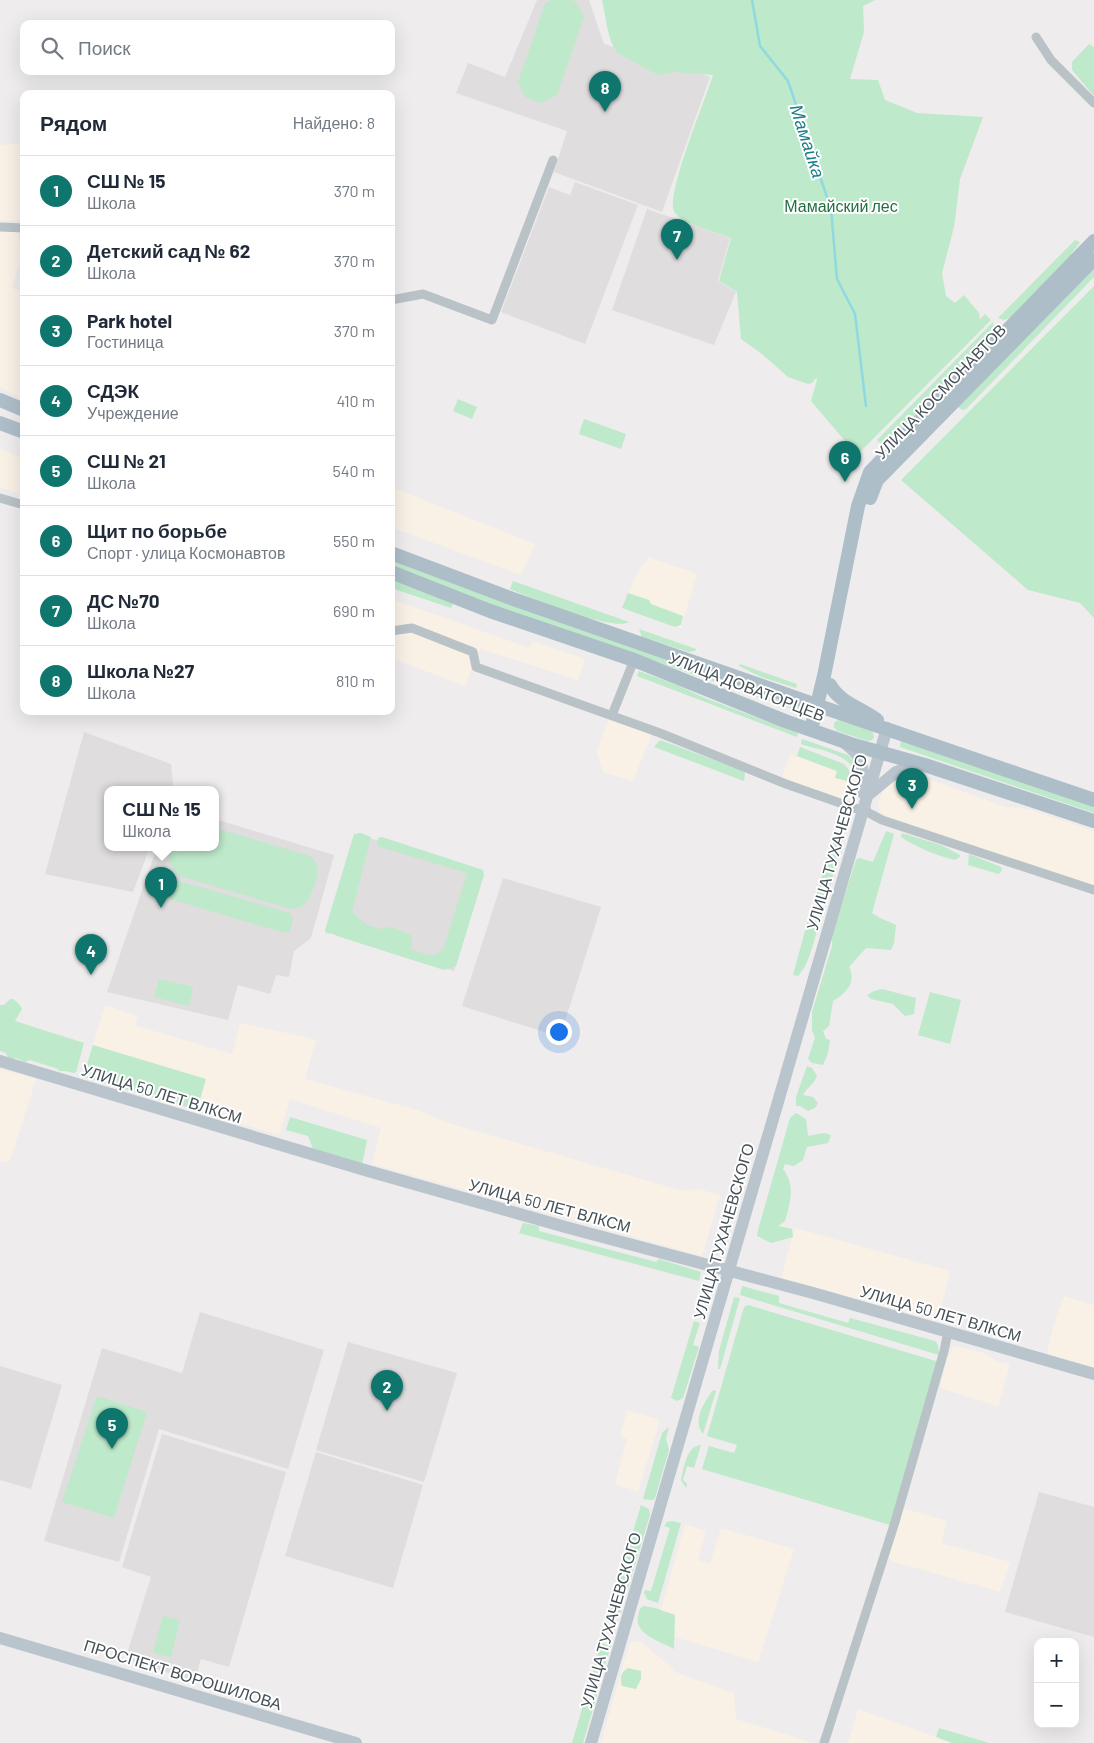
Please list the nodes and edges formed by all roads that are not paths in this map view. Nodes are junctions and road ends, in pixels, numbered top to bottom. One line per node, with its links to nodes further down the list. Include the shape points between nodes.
1 (1036, 37): 2 (street, via 1051,60)
2 (1094, 103)
3 (553, 160): 8 (street, via 492,320 423,294)
4 (0, 227): 5 (street)
5 (20, 228)
6 (1094, 241): 19 (main road, УЛИЦА КОСМОНАВТОВ, via 870,472 858,506)
7 (1094, 259): 19 (main road, УЛИЦА КОСМОНАВТОВ, via 878,480 866,506)
8 (395, 299)
9 (0, 400): 10 (main road)
10 (20, 408)
11 (0, 423): 12 (main road)
12 (20, 430)
13 (0, 498): 14 (street)
14 (20, 504)
15 (395, 555): 20 (main road, УЛИЦА ДОВАТОРЦЕВ)
16 (395, 574): 18 (main road, УЛИЦА ДОВАТОРЦЕВ, via 490,611)
17 (395, 630): 22 (street, via 412,628 473,652 476,667)
18 (634, 660): 22 (street); 24 (main road, УЛИЦА ДОВАТОРЦЕВ)
19 (826, 684): 20 (main road); 21 (main road); 23 (main road, via 842,699)
20 (798, 699): 21 (main road, УЛИЦА ДОВАТОРЦЕВ)
21 (822, 710): 23 (main road, УЛИЦА ДОВАТОРЦЕВ); 24 (main road)
22 (612, 715): 29 (street, via 786,784)
23 (887, 728): 26 (street, УЛИЦА ТУХАЧЕВСКОГО); 28 (main road, УЛИЦА ДОВАТОРЦЕВ)
24 (815, 731): 25 (main road, УЛИЦА ДОВАТОРЦЕВ)
25 (840, 740): 26 (main road, УЛИЦА ДОВАТОРЦЕВ); 29 (street, via 856,754 863,766)
26 (880, 752): 27 (main road, УЛИЦА ДОВАТОРЦЕВ); 29 (street, УЛИЦА ТУХАЧЕВСКОГО)
27 (919, 763): 29 (street, via 896,772); 30 (main road, УЛИЦА ДОВАТОРЦЕВ)
28 (1094, 800)
29 (865, 804): 31 (street, via 866,812 882,820); 33 (street, УЛИЦА ТУХАЧЕВСКОГО)
30 (1094, 821)
31 (1094, 890)
32 (0, 1061): 33 (street, УЛИЦА 50 ЛЕТ ВЛКСМ, via 368,1171)
33 (728, 1270): 34 (street, УЛИЦА 50 ЛЕТ ВЛКСМ); 38 (street, УЛИЦА ТУХАЧЕВСКОГО)
34 (948, 1332): 35 (street, УЛИЦА 50 ЛЕТ ВЛКСМ); 39 (street, via 895,1522)
35 (1094, 1374)
36 (0, 1638): 37 (street, ПРОСПЕКТ ВОРОШИЛОВА)
37 (356, 1743)
38 (591, 1743)
39 (824, 1743)

